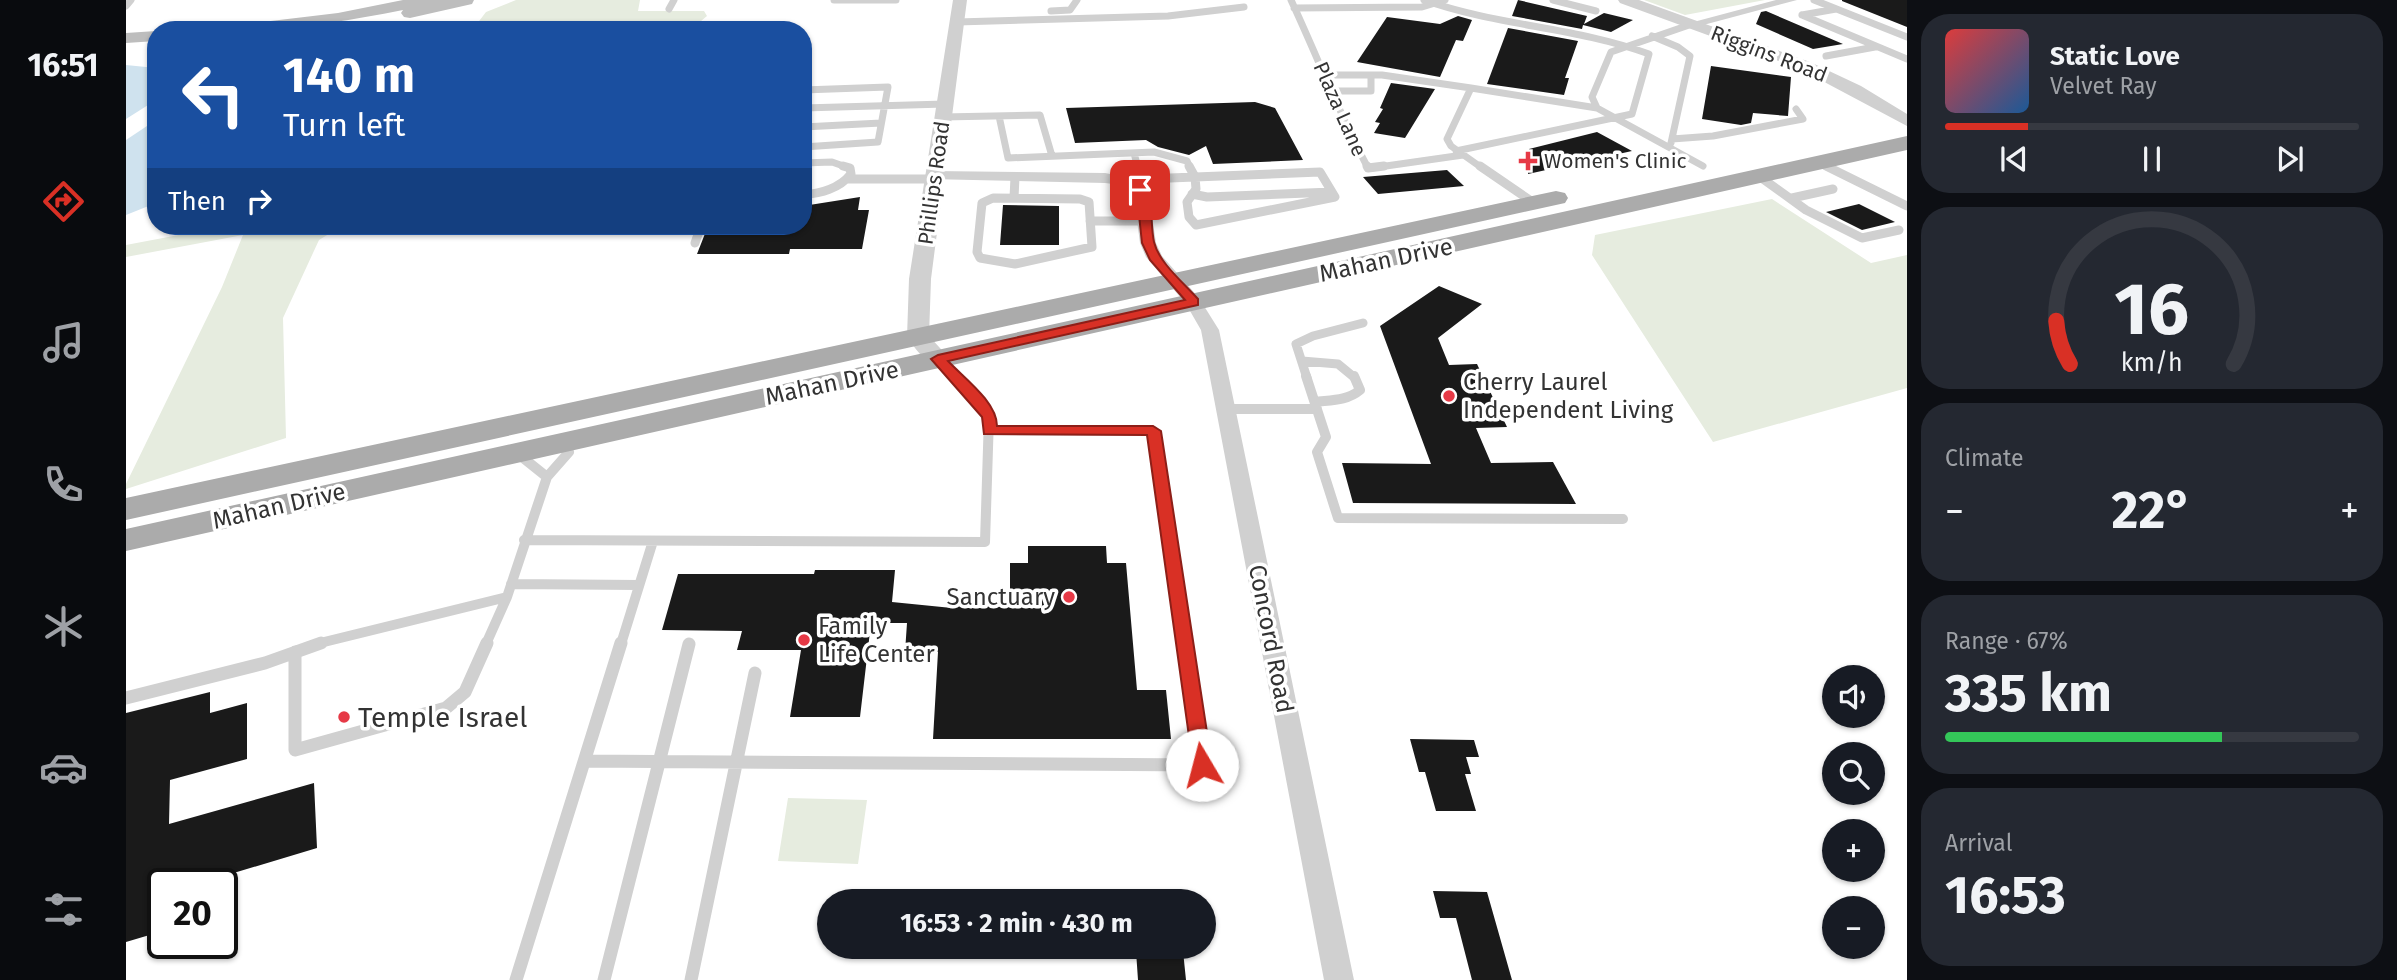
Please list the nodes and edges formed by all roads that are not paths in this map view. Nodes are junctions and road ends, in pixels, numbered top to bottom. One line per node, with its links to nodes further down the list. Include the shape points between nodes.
1 (131, 0): 16 (lane)
2 (429, 0): 25 (main road)
3 (466, 0): 26 (main road)
4 (674, 0): 20 (lane)
5 (834, 0): 6 (lane)
6 (896, 0)
7 (1077, 0): 22 (lane, via 1070,10)
8 (1291, 0): 19 (lane, Plaza Lane)
9 (1424, 0): 15 (lane)
10 (1445, 0): 15 (lane)
11 (1553, 0): 23 (lane)
12 (1625, 0): 27 (street, Riggins Road)
13 (1791, 0): 27 (street)
14 (1814, 0): 21 (lane)
15 (1434, 4): 18 (lane); 32 (lane, via 1486,20)
16 (126, 6)
17 (1244, 7): 22 (lane, via 1168,16)
18 (1414, 7): 19 (lane); 24 (lane)
19 (1294, 8): 38 (lane, Plaza Lane)
20 (669, 9)
21 (1836, 9): 30 (lane); 34 (lane, via 1802,15)
22 (959, 12): 47 (street, Phillips Road)
23 (1596, 12)
24 (1419, 20)
25 (312, 21)
26 (370, 21)
27 (1692, 24): 28 (lane); 51 (street, Riggins Road, via 1824,74)
28 (1652, 36): 32 (lane); 53 (lane, via 1690,56)
29 (147, 37): 31 (main road)
30 (1907, 37)
31 (126, 38)
32 (1626, 44): 45 (lane, via 1611,51 1592,97); 49 (lane, via 1649,54 1632,114)
33 (147, 46): 35 (main road)
34 (1877, 46): 36 (lane); 37 (lane)
35 (126, 48)
36 (1826, 56)
37 (1907, 59)
38 (1325, 75): 39 (lane); 42 (lane, Plaza Lane)
39 (1371, 75): 40 (lane); 42 (lane, via 1371,91)
40 (1471, 88): 45 (lane); 58 (lane, via 1447,139)
41 (812, 90): 43 (lane, via 887,87)
42 (1332, 91): 58 (lane, Plaza Lane, via 1368,168)
43 (884, 105): 44 (lane); 47 (lane); 50 (lane)
44 (812, 108)
45 (1597, 108): 49 (lane)
46 (1796, 108): 53 (lane, via 1803,119)
47 (944, 111): 48 (lane); 64 (street, Phillips Road)
48 (999, 116): 59 (lane, via 1040,115); 59 (lane, via 1008,158)
49 (1614, 118): 56 (lane); 58 (lane)
50 (881, 122): 52 (lane); 55 (lane, via 878,142)
51 (1907, 122): 62 (main road, Mahan Drive)
52 (812, 126)
53 (1672, 139): 56 (lane)
54 (1907, 143): 61 (main road, Mahan Drive)
55 (812, 146)
56 (1670, 149): 62 (lane)
57 (1135, 153): 59 (lane); 67 (lane, via 1153,152 1186,161); 68 (lane)
58 (1460, 153): 77 (lane)
59 (1052, 156)
60 (812, 163): 63 (lane, via 850,168)
61 (1820, 163): 65 (main road, Mahan Drive); 78 (lane)
62 (1703, 166): 70 (main road); 77 (main road, Mahan Drive)
63 (849, 176): 64 (lane); 73 (lane)
64 (933, 176): 66 (street); 89 (street, Phillips Road, via 920,279)
65 (1759, 176): 70 (main road, Mahan Drive); 76 (lane)
66 (1015, 177): 69 (street); 75 (lane)
67 (1195, 177): 68 (lane); 72 (lane, via 1320,172); 74 (lane)
68 (1141, 179): 69 (lane)
69 (1120, 180): 81 (street, Concord Road, via 1140,190)
70 (1728, 183): 84 (main road, Mahan Drive)
71 (1833, 190): 76 (lane)
72 (1332, 192): 74 (lane); 74 (lane, via 1335,197 1196,225 1189,218 1187,202)
73 (812, 194)
74 (1192, 194)
75 (1014, 198): 80 (lane, via 1080,198 1089,202); 80 (lane, via 982,203 980,258 1015,264 1092,247)
76 (1792, 198): 82 (lane, via 1862,238)
77 (1534, 203): 79 (main road, Mahan Drive)
78 (1907, 206)
79 (1468, 217): 84 (main road); 86 (main road, Mahan Drive)
80 (1090, 221): 81 (lane)
81 (1146, 221): 86 (street, Concord Road, via 1154,257)
82 (1899, 230)
83 (698, 235): 85 (lane)
84 (1494, 235): 87 (main road, Mahan Drive)
85 (695, 243)
86 (1175, 280): 87 (street, Concord Road); 89 (main road, Mahan Drive)
87 (1193, 302): 89 (main road, Mahan Drive); 92 (street, Concord Road, via 1210,330)
88 (1363, 323): 90 (lane, via 1296,344)
89 (928, 348): 93 (main road, Mahan Drive); 94 (lane, via 975,398 989,417)
90 (1302, 361): 91 (lane); 91 (lane, via 1350,369 1360,390 1354,396)
91 (1316, 405): 92 (lane); 98 (lane, via 1326,437 1317,452 1338,518)
92 (1226, 409): 115 (street, Concord Road)
93 (554, 430): 95 (main road, Mahan Drive); 96 (lane, via 569,452); 97 (main road, Mahan Drive)
94 (989, 430): 101 (lane, via 985,541); 111 (lane, via 1153,431 1202,765)
95 (517, 453): 96 (lane); 99 (main road, Mahan Drive)
96 (547, 477): 100 (lane)
97 (126, 509)
98 (1623, 519)
99 (126, 540)
100 (524, 540): 101 (lane); 102 (lane)
101 (653, 541): 103 (lane)
102 (511, 584): 103 (lane); 104 (lane)
103 (639, 585): 109 (lane)
104 (507, 597): 106 (lane); 106 (lane, via 465,692 446,708 295,750)
105 (688, 644): 110 (lane)
106 (295, 652): 108 (lane)
107 (755, 673): 111 (lane)
108 (126, 698)
109 (584, 761): 110 (lane); 112 (lane)
110 (659, 761): 111 (lane); 113 (lane)
111 (736, 762): 114 (lane)
112 (516, 980)
113 (604, 980)
114 (691, 980)
115 (1339, 980)

